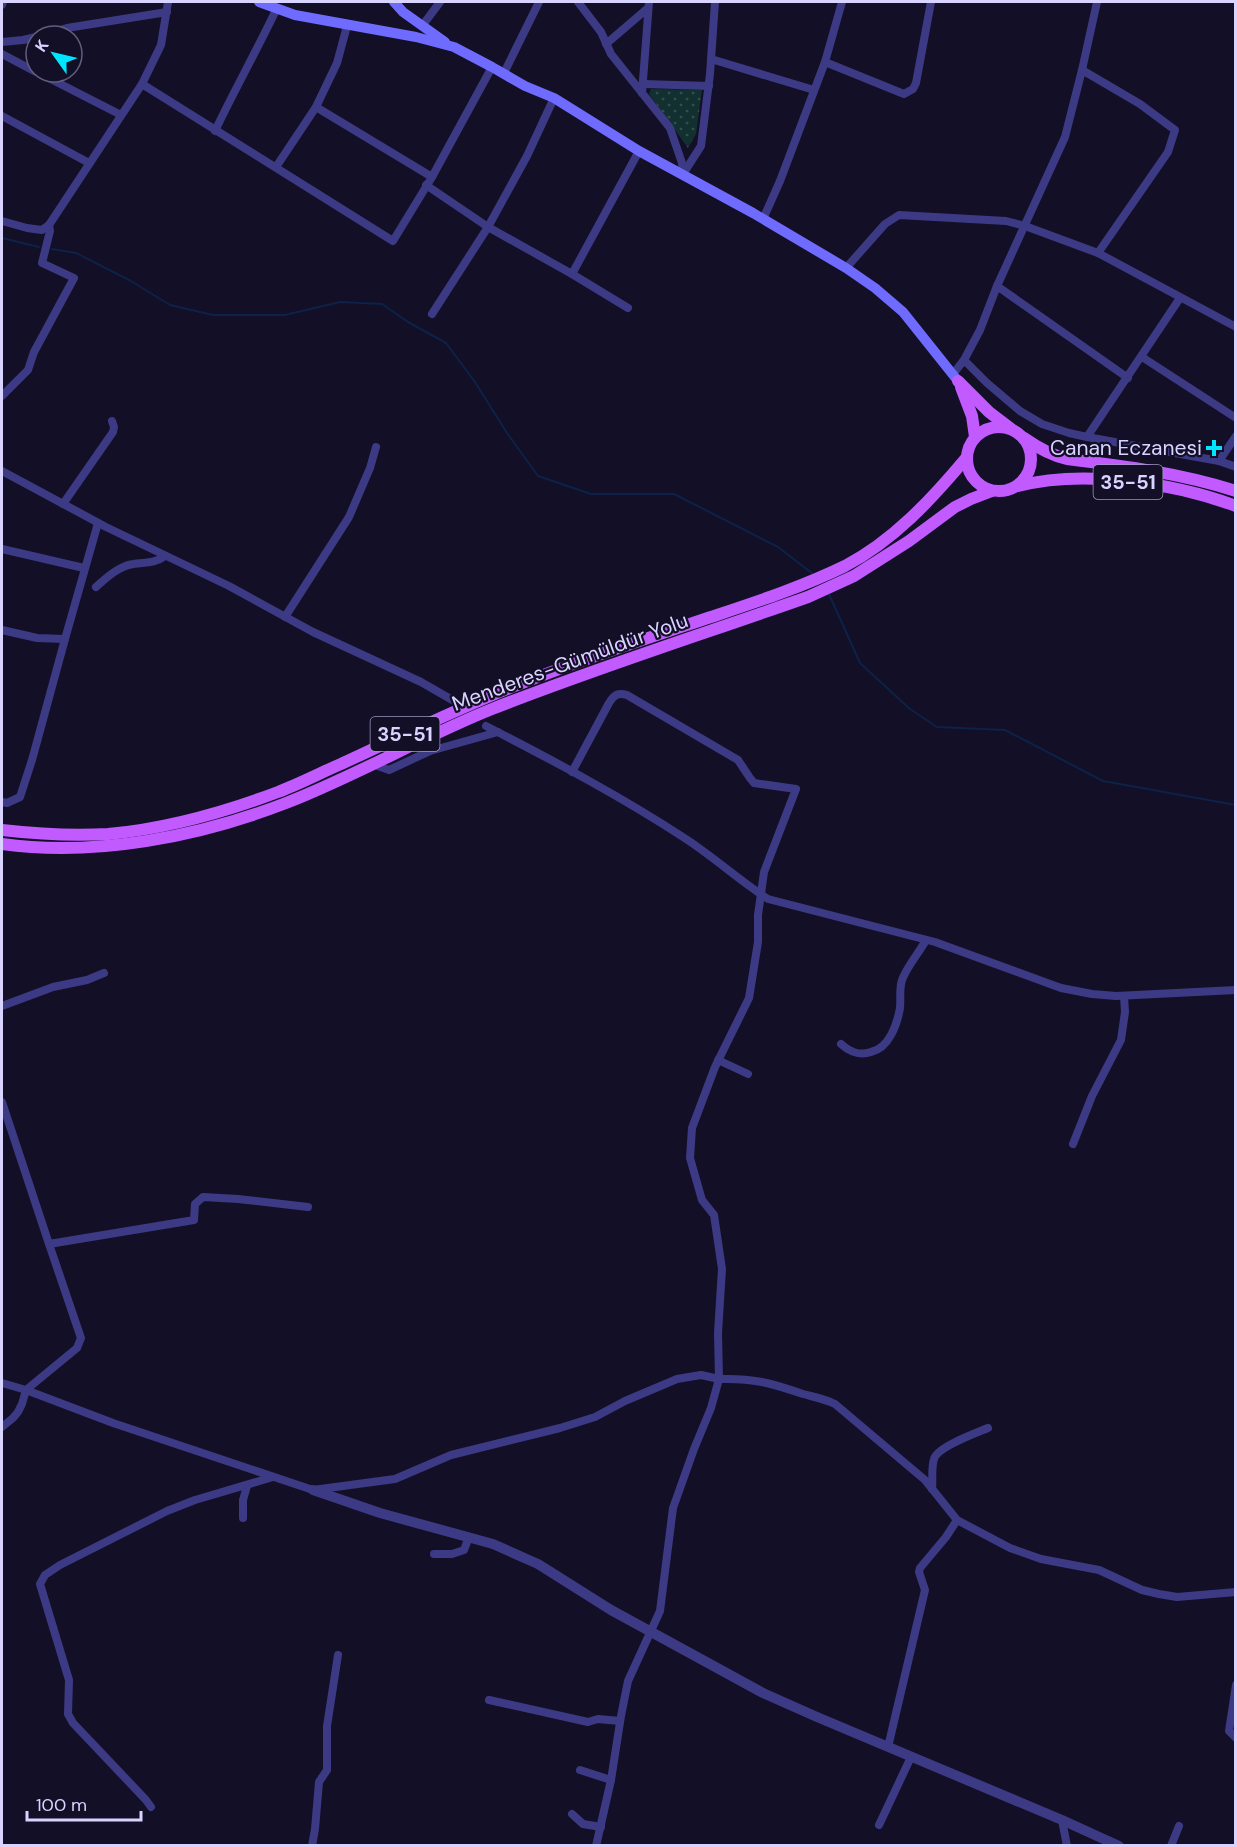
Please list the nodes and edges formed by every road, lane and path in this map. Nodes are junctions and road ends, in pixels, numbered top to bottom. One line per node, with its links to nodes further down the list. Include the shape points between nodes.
1 (168, 2): 13 (street)
2 (259, 2): 12 (main road)
3 (394, 2): 16 (main road)
4 (440, 2): 16 (street)
5 (539, 2): 27 (street)
6 (578, 2): 19 (street)
7 (716, 2): 22 (street)
8 (842, 2): 23 (street)
9 (931, 2): 23 (street, via 913,89 904,93)
10 (1097, 2): 26 (street)
11 (649, 5): 19 (street); 30 (street)
12 (277, 9): 15 (main road); 38 (street)
13 (167, 12): 14 (street); 29 (street, via 160,45)
14 (84, 25)
15 (347, 26): 20 (main road); 35 (street, via 337,63)
16 (422, 26): 20 (main road)
17 (24, 40): 18 (street)
18 (2, 42)
19 (606, 44): 33 (street)
20 (454, 47): 25 (main road)
21 (2, 54): 24 (street)
22 (711, 59): 31 (street); 32 (street)
23 (825, 62): 32 (street)
24 (24, 66)
25 (492, 67): 27 (main road); 43 (street)
26 (1082, 70): 47 (street, via 1065,136); 49 (street, via 1175,130 1168,152)
27 (504, 73): 34 (main road)
28 (60, 84): 36 (street)
29 (142, 84): 36 (street); 38 (street)
30 (643, 84): 31 (street); 33 (street)
31 (709, 86): 42 (street, via 701,146)
32 (814, 90): 44 (street)
33 (642, 93): 42 (street, via 670,128)
34 (554, 98): 39 (main road); 48 (street)
35 (316, 107): 41 (street); 43 (street)
36 (121, 115): 40 (street)
37 (2, 116): 40 (street)
38 (215, 130): 41 (street)
39 (639, 151): 42 (main road); 51 (street)
40 (89, 163): 46 (street)
41 (276, 167): 43 (street, via 393,241)
42 (683, 174): 44 (main road)
43 (429, 181): 48 (street)
44 (763, 219): 50 (main road)
45 (2, 221): 46 (street, via 42,230)
46 (49, 225): 61 (street, via 42,263 74,278 28,370)
47 (1025, 226): 49 (street); 50 (street, via 1006,221 898,215); 52 (street)
48 (488, 227): 51 (street); 55 (street)
49 (1098, 253): 53 (street)
50 (846, 268): 59 (main road, via 903,312)
51 (572, 274): 54 (street)
52 (997, 286): 58 (street); 60 (street)
53 (1180, 297): 56 (street); 57 (street)
54 (628, 309)
55 (432, 314)
56 (1236, 327)
57 (1142, 357): 60 (street); 62 (street)
58 (964, 360): 59 (street); 66 (street, via 1020,411 1042,424)
59 (956, 377): 64 (main road); 67 (main road, via 972,416)
60 (1128, 378): 66 (street)
61 (2, 396)
62 (1236, 418)
63 (112, 422): 77 (street, via 113,432)
64 (1011, 429): 67 (main road, via 988,429); 68 (main road, 35-51)
65 (1236, 436): 71 (street)
66 (1088, 437): 71 (street)
67 (975, 438): 70 (main road, 35-51)
68 (1024, 438): 74 (main road, via 1032,458 1026,478); 76 (main road, 35-51, via 1054,456 1160,471)
69 (376, 447): 84 (street, via 349,517)
70 (967, 457): 75 (main road, via 973,478); 93 (main road, Menderes-Gümüldür Yolu / 35-51, via 900,528 844,566 773,596 524,682 280,791 228,810 147,828 44,835)
71 (1219, 461): 72 (street)
72 (1236, 467)
73 (2, 471): 77 (street)
74 (1018, 486): 75 (main road, 35-51); 78 (main road, 35-51, via 1068,477 1135,482 1168,486)
75 (992, 491): 90 (main road, Menderes-Gümüldür Yolu / 35-51, via 955,507 854,576 808,597 492,710)
76 (1236, 491)
77 (63, 504): 79 (street)
78 (1236, 506)
79 (98, 523): 81 (street); 82 (street)
80 (2, 549): 82 (street)
81 (165, 556): 83 (street, via 157,562 130,564); 84 (street)
82 (84, 568): 86 (street)
83 (96, 587)
84 (285, 617): 87 (street)
85 (2, 630): 86 (street)
86 (65, 639): 92 (street, via 20,797)
87 (454, 701)
88 (486, 726): 89 (street)
89 (498, 732): 90 (street, via 430,751 389,770); 91 (street)
90 (372, 764): 94 (main road, Menderes-Gümüldür Yolu / 35-51, via 224,825 151,840 74,849)
91 (572, 772): 95 (street, via 621,798 716,859); 95 (street, via 609,703 620,693 738,760 754,783 796,789 764,872)
92 (2, 802)
93 (2, 830)
94 (2, 844)
95 (760, 894): 96 (street); 102 (street, via 758,942 749,998)
96 (926, 940): 99 (street, via 1061,988); 101 (street, via 901,982 896,1024 885,1046 861,1054)
97 (104, 973): 100 (street)
98 (1236, 990): 99 (street)
99 (1124, 996): 105 (street, via 1121,1040)
100 (2, 1006)
101 (841, 1044)
102 (718, 1060): 103 (street); 108 (street, via 692,1128 690,1158 702,1200 714,1215 722,1269)
103 (748, 1074)
104 (2, 1102): 107 (street)
105 (1072, 1144)
106 (308, 1207): 107 (street, via 203,1197 195,1203 194,1220)
107 (49, 1244): 110 (street, via 81,1338 77,1348)
108 (719, 1379): 115 (street, via 765,1381 835,1404); 116 (street, via 701,1375 677,1379 595,1417 451,1455 394,1479); 122 (street, via 674,1508 660,1611)
109 (2, 1383): 110 (street)
110 (26, 1389): 111 (street, via 18,1412); 113 (street)
111 (2, 1428)
112 (988, 1428): 115 (street, via 935,1455)
113 (274, 1477): 114 (street); 116 (street)
114 (247, 1486): 117 (street); 132 (street, via 167,1511 60,1565 45,1575 40,1584 69,1680 68,1714)
115 (932, 1489): 118 (street)
116 (313, 1490): 119 (street)
117 (243, 1518)
118 (957, 1520): 121 (street, via 1022,1554 1099,1570 1142,1590 1177,1597); 128 (street, via 920,1568 925,1590)
119 (469, 1537): 120 (street, via 464,1550); 122 (street, via 538,1564)
120 (434, 1554)
121 (1236, 1592)
122 (651, 1632): 126 (street, via 628,1681); 128 (street, via 763,1692)
123 (339, 1655): 138 (street, via 327,1726 327,1770 319,1782)
124 (1236, 1685): 127 (street, via 1229,1731)
125 (489, 1700): 126 (street, via 588,1722)
126 (620, 1721): 131 (street)
127 (1236, 1738)
128 (888, 1747): 129 (street)
129 (911, 1756): 134 (street); 135 (street)
130 (580, 1770): 131 (street)
131 (611, 1780): 137 (street)
132 (151, 1807)
133 (572, 1814): 137 (street, via 583,1824)
134 (1062, 1820): 140 (street); 141 (street)
135 (879, 1825)
136 (1179, 1826): 142 (street)
137 (601, 1827): 139 (street)
138 (312, 1845)
139 (596, 1845)
140 (1067, 1845)
141 (1119, 1845)
142 (1171, 1845)

